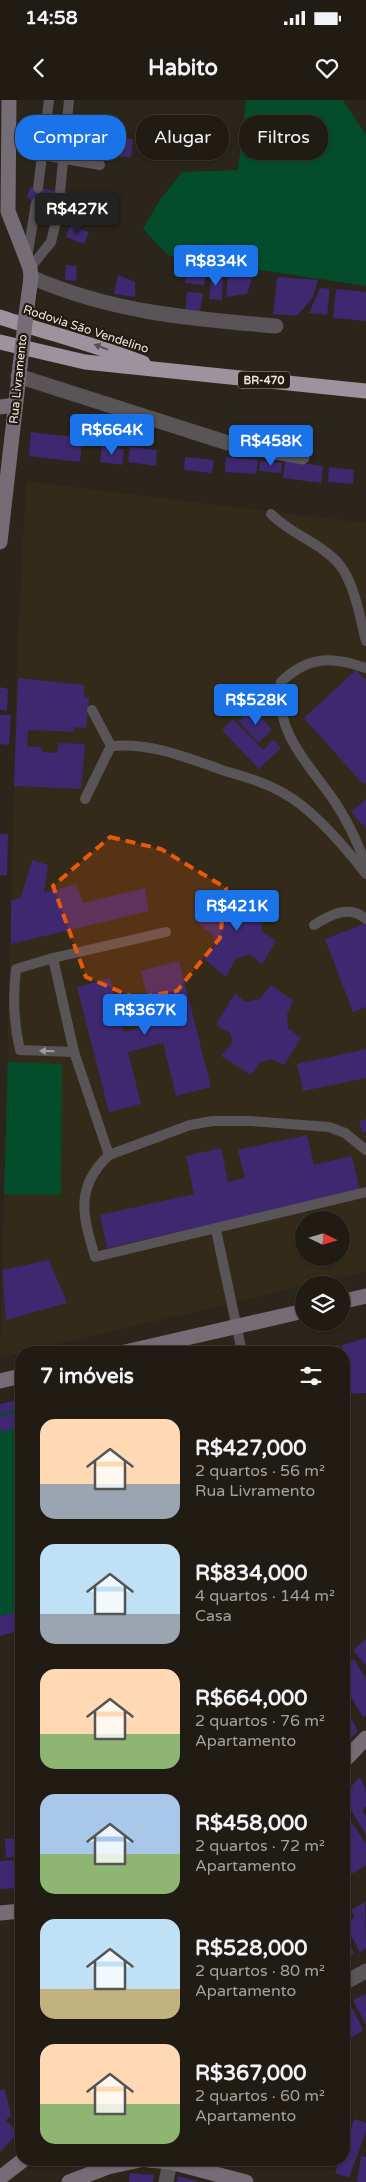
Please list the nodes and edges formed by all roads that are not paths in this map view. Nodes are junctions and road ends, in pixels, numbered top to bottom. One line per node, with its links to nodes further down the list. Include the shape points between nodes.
1 (10, 100): 14 (main road, Rua Livramento)
2 (49, 100): 4 (lane)
3 (69, 100): 5 (lane)
4 (47, 115)
5 (67, 115)
6 (41, 160): 10 (lane)
7 (63, 160): 11 (lane)
8 (69, 160): 9 (lane)
9 (100, 165)
10 (38, 188)
11 (60, 192)
12 (36, 203): 15 (lane)
13 (58, 209): 15 (lane, via 51,242)
14 (4, 211): 15 (main road, Rua Livramento)
15 (29, 268): 17 (street, via 67,293 105,303 192,319); 20 (main road, Rua Livramento, bridge)
16 (0, 316): 19 (highway, Rodovia São Vendelino / BR-470, one-way to 16, via 94,344)
17 (276, 326)
18 (0, 342): 19 (highway, BR-470, via 85,362)
19 (163, 370): 21 (highway, BR-470)
20 (19, 371): 22 (main road, Rua Livramento); 24 (street, via 228,443)
21 (366, 391)
22 (15, 405): 23 (main road); 26 (main road, Rua Livramento)
23 (0, 407)
24 (302, 457)
25 (270, 514): 27 (lane, via 284,528 333,557 344,572)
26 (0, 542)
27 (366, 641)
28 (366, 668): 32 (lane, via 326,660 303,665 281,682 279,694 281,717 287,731 335,803)
29 (92, 710): 30 (lane)
30 (111, 746): 31 (lane); 33 (lane, via 162,750 260,782 285,794 334,836)
31 (85, 799)
32 (366, 865)
33 (366, 874)
34 (366, 919): 35 (lane, via 358,913 338,912)
35 (314, 924)
36 (166, 932): 37 (lane)
37 (53, 958): 38 (lane); 38 (lane, one-way to 37, via 20,1050 16,969)
38 (74, 1052): 40 (lane)
39 (366, 1150): 40 (lane, via 345,1133 329,1127 212,1121 190,1125)
40 (109, 1155): 42 (lane, via 92,1177 82,1205 95,1257)
41 (366, 1192): 42 (lane)
42 (216, 1230): 46 (lane)
43 (366, 1296): 44 (main road)
44 (350, 1300)
45 (295, 1313): 46 (main road)
46 (237, 1327): 47 (main road); 48 (lane)
47 (152, 1346)
48 (241, 1346)
49 (15, 1377): 50 (main road)
50 (0, 1381)
51 (366, 1738): 52 (main road)
52 (350, 1755)
53 (15, 1912): 54 (main road)
54 (0, 1913)
55 (366, 1971): 56 (street)
56 (350, 1980)
57 (15, 2166): 61 (main road)
58 (108, 2166): 62 (main road)
59 (169, 2166): 63 (street)
60 (185, 2166): 64 (main road)
61 (0, 2178)
62 (69, 2182)
63 (166, 2182)
64 (246, 2182)

